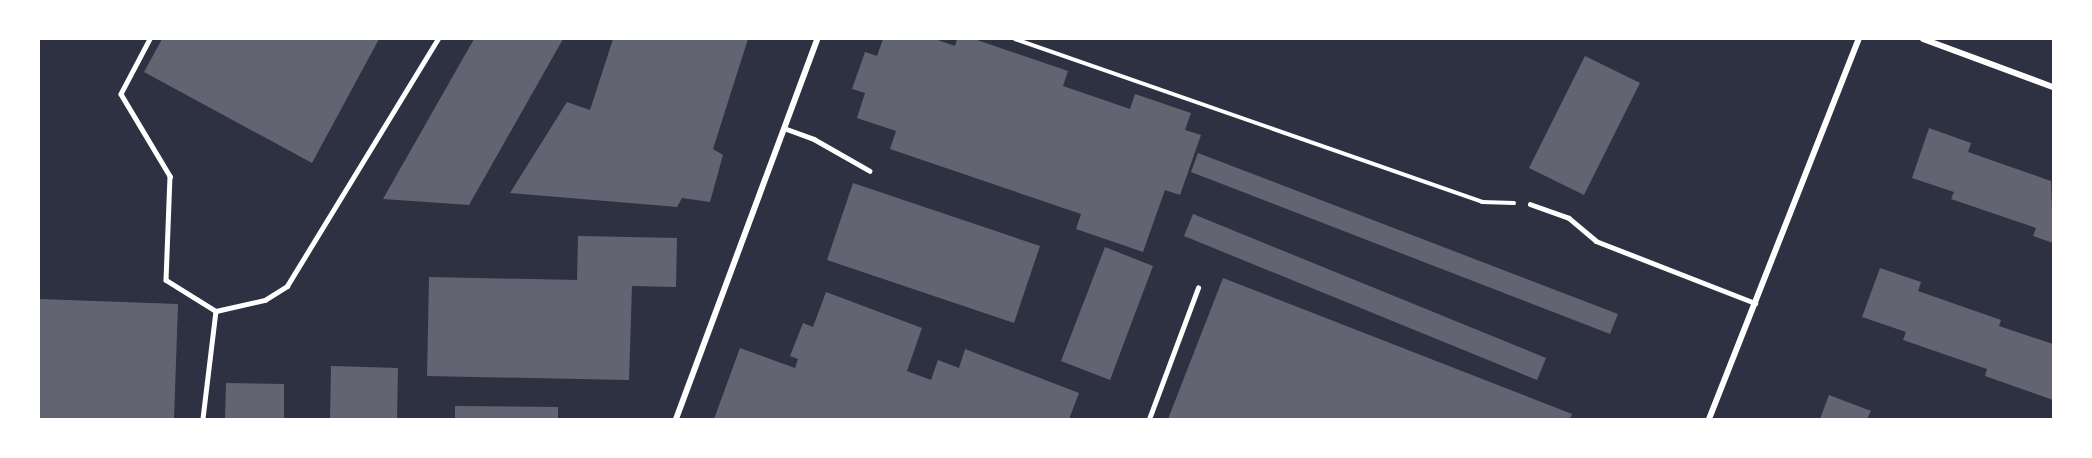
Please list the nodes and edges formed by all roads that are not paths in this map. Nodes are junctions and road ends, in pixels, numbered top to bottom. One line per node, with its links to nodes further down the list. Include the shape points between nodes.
1 (150, 39): 12 (lane, via 121,94 170,176 166,280)
2 (438, 39): 12 (lane, via 287,286 264,300)
3 (817, 39): 7 (street)
4 (1859, 39): 11 (street)
5 (1923, 39): 6 (street)
6 (2053, 87)
7 (784, 128): 8 (lane, via 814,139); 14 (street)
8 (870, 171)
9 (1530, 204): 11 (lane, via 1569,218 1596,241)
10 (1198, 288): 15 (lane)
11 (1755, 303): 16 (street)
12 (216, 311): 13 (lane)
13 (203, 419)
14 (676, 419)
15 (1149, 419)
16 (1709, 419)

